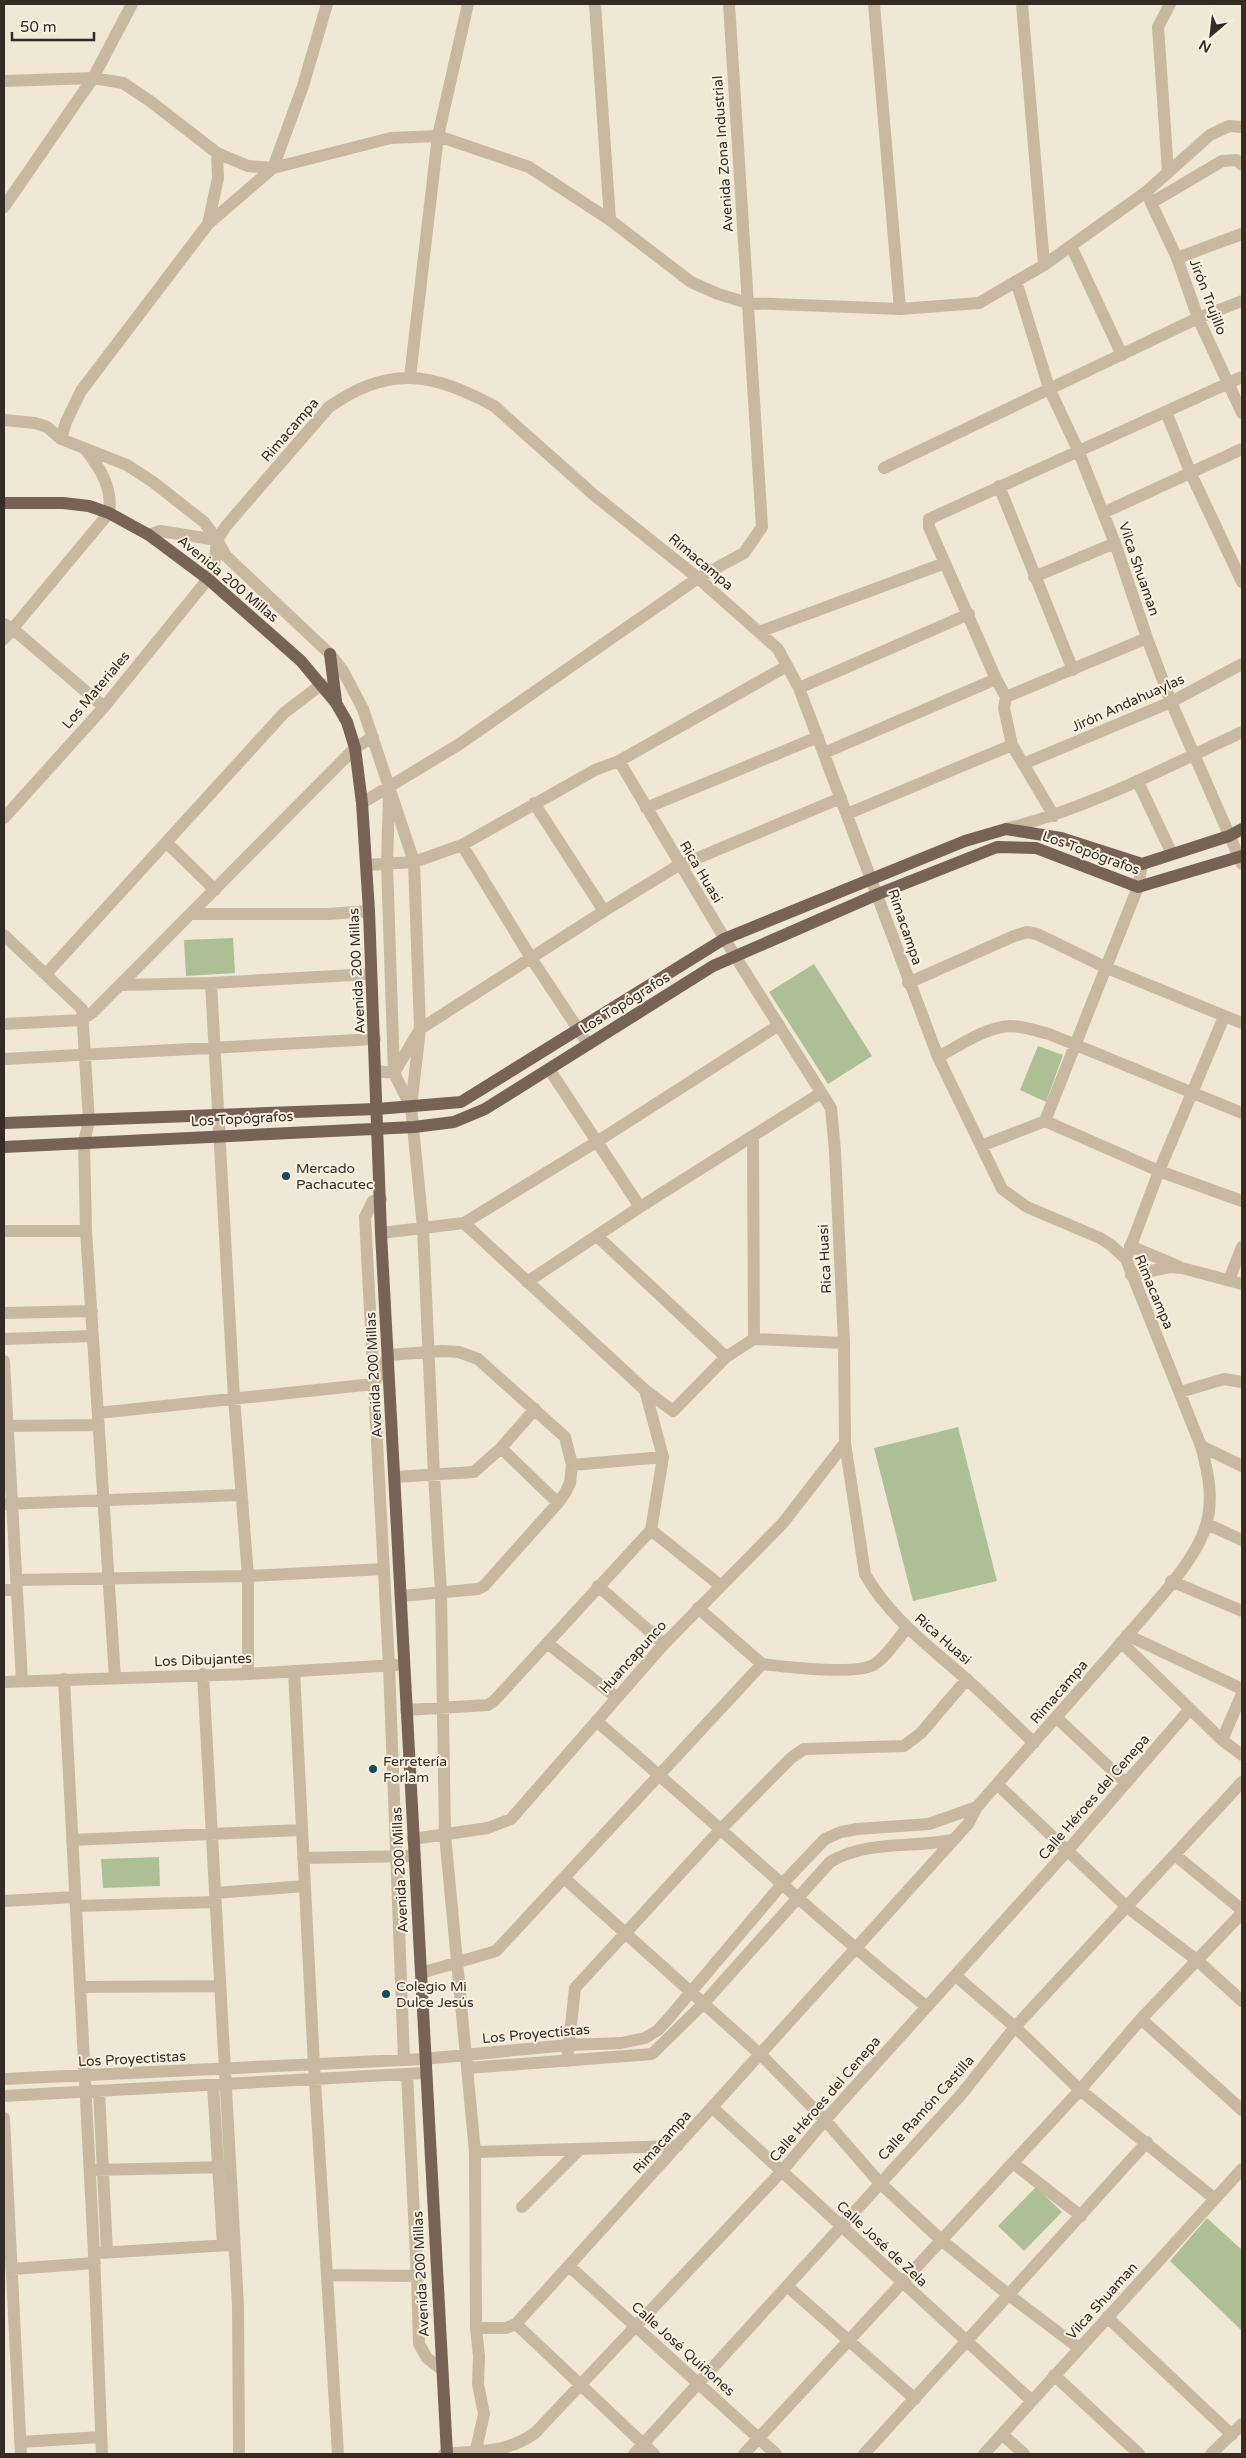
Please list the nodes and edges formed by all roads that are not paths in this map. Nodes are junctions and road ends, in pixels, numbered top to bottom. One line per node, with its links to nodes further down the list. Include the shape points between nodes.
1 (132, 4): 9 (street)
2 (327, 4): 17 (street, via 303,86)
3 (468, 4): 14 (street)
4 (595, 4): 21 (street)
5 (729, 4): 29 (street, Avenida Zona Industrial)
6 (874, 4): 30 (street)
7 (1022, 4): 26 (street)
8 (1170, 4): 18 (street, via 1158,27)
9 (93, 78): 10 (street); 15 (street, via 123,83); 20 (street)
10 (4, 81)
11 (1242, 119): 12 (street)
12 (1229, 126): 13 (street); 18 (street, via 1210,135)
13 (1242, 127)
14 (438, 136): 17 (street, via 391,138); 21 (street, via 529,167); 34 (street)
15 (217, 153): 17 (street, via 248,166); 22 (street, via 218,178)
16 (1242, 164): 19 (street, via 1237,160 1222,161)
17 (273, 168): 22 (street)
18 (1168, 172): 19 (street)
19 (1148, 198): 24 (street); 25 (street, Jirón Trujillo)
20 (4, 207)
21 (610, 220): 29 (street, via 691,282)
22 (208, 224): 40 (street, via 81,391)
23 (1242, 234): 25 (street)
24 (1071, 246): 26 (street); 32 (street)
25 (1177, 258): 31 (street, Jirón Trujillo)
26 (1044, 265): 27 (street)
27 (1016, 281): 30 (street, via 979,303); 36 (street, Vilca Shuaman)
28 (1242, 301): 31 (street)
29 (748, 303): 30 (street); 55 (street, Avenida Zona Industrial, via 762,527 744,553)
30 (900, 309)
31 (1198, 318): 32 (street); 35 (street, Jirón Trujillo)
32 (1122, 355): 36 (street)
33 (1242, 376): 35 (street)
34 (410, 377): 51 (street, Rimacampa, via 370,383 329,407); 55 (street, Rimacampa, via 448,385 494,406 594,495)
35 (1228, 382): 37 (street); 38 (street, Jirón Trujillo)
36 (1049, 388): 43 (street, Vilca Shuaman); 44 (street)
37 (1166, 412): 43 (street); 45 (street)
38 (1242, 413)
39 (4, 420): 40 (street, via 35,423)
40 (61, 439): 42 (street)
41 (1242, 449): 45 (street)
42 (86, 450): 48 (street, via 104,476 111,502); 51 (street, via 127,465 153,482 204,522)
43 (1078, 450): 46 (street); 49 (street, Vilca Shuaman)
44 (884, 468)
45 (1191, 474): 49 (street); 57 (street)
46 (999, 486): 53 (street, via 929,519 929,527); 54 (street)
47 (4, 503): 48 (main road, Avenida 200 Millas, via 63,503)
48 (109, 512): 50 (main road, Avenida 200 Millas); 59 (street)
49 (1103, 513): 52 (street, Vilca Shuaman)
50 (149, 535): 51 (street, via 160,532); 56 (main road, Avenida 200 Millas)
51 (217, 540): 56 (street, Rimacampa, via 214,567); 63 (street, via 226,556)
52 (1115, 543): 54 (street); 61 (street, Vilca Shuaman)
53 (945, 563): 58 (street); 60 (street)
54 (1034, 577): 66 (street)
55 (698, 578): 60 (street, Rimacampa); 84 (street, Avenida Zona Industrial, via 458,746)
56 (208, 579): 68 (main road, Avenida 200 Millas, via 301,661); 73 (street, Los Materiales)
57 (1242, 582)
58 (969, 614): 67 (street); 69 (street)
59 (8, 626): 62 (street); 73 (street)
60 (759, 632): 65 (street, Rimacampa, via 778,649)
61 (1147, 638): 66 (street); 71 (street, Vilca Shuaman)
62 (4, 639)
63 (330, 654): 72 (main road); 75 (street, via 363,709)
64 (1242, 664): 71 (street, Jirón Andahuaylas)
65 (787, 666): 69 (street, Rimacampa); 81 (street)
66 (1073, 670): 70 (street)
67 (996, 679): 70 (street); 79 (street)
68 (322, 684): 72 (main road, Avenida 200 Millas); 95 (street, via 284,713)
69 (799, 688): 76 (street, Rimacampa)
70 (1006, 697): 77 (street, via 1004,708)
71 (1171, 702): 80 (street, Vilca Shuaman); 82 (street, Jirón Andahuaylas)
72 (336, 703): 78 (main road, Avenida 200 Millas, via 347,722)
73 (104, 707): 91 (street, Los Materiales)
74 (1242, 732): 80 (street)
75 (373, 737): 78 (street); 84 (street)
76 (818, 738): 79 (street, Rimacampa); 88 (street)
77 (1012, 745): 82 (street); 89 (street)
78 (355, 748): 86 (main road, Avenida 200 Millas); 106 (street)
79 (824, 753): 85 (street, Rimacampa)
80 (1194, 754): 83 (street); 94 (street, Vilca Shuaman)
81 (618, 761): 87 (street); 88 (street, Rica Huasi)
82 (1023, 764): 90 (street)
83 (1138, 782): 90 (street); 97 (street)
84 (389, 787): 86 (street, Avenida Zona Industrial); 99 (street); 100 (street)
85 (841, 798): 89 (street, Rimacampa); 103 (street)
86 (362, 803): 102 (main road, Avenida 200 Millas)
87 (534, 803): 96 (street); 109 (street)
88 (646, 808): 103 (street, Rica Huasi)
89 (847, 814): 104 (street, Rimacampa)
90 (1054, 816): 92 (street)
91 (4, 818)
92 (1006, 829): 101 (main road, Los Topógrafos, via 1061,838); 104 (main road, Los Topógrafos, via 965,841)
93 (1242, 829): 94 (main road, Los Topógrafos)
94 (1230, 836): 97 (main road, Los Topógrafos); 98 (street, Vilca Shuaman)
95 (166, 843): 106 (street); 116 (street)
96 (462, 845): 99 (street); 114 (street)
97 (1172, 854): 101 (main road, Los Topógrafos)
98 (1242, 859): 105 (main road, Los Topógrafos)
99 (414, 862): 100 (street); 126 (street)
100 (387, 864): 102 (street); 137 (street)
101 (1142, 864): 105 (street)
102 (366, 865): 108 (main road, Avenida 200 Millas)
103 (680, 866): 109 (street); 112 (street, Rica Huasi)
104 (871, 878): 107 (street, Rimacampa); 112 (main road, Los Topógrafos)
105 (1138, 887): 107 (main road, Los Topógrafos, via 1043,850 1022,846 998,847); 115 (street)
106 (214, 890): 110 (street)
107 (878, 894): 113 (main road, Los Topógrafos); 119 (street, Rimacampa)
108 (369, 911): 110 (street); 117 (main road, Avenida 200 Millas)
109 (604, 912): 114 (street)
110 (190, 914): 120 (street)
111 (4, 935): 116 (street)
112 (724, 939): 113 (street, Rica Huasi); 127 (main road, Los Topógrafos)
113 (735, 956): 125 (street, Rica Huasi); 129 (main road, Los Topógrafos, via 713,966)
114 (531, 958): 126 (street); 127 (street)
115 (1107, 968): 119 (street, via 1028,932); 121 (street); 130 (street)
116 (46, 974): 122 (street, via 80,1006)
117 (371, 974): 118 (street); 128 (main road, Avenida 200 Millas)
118 (211, 983): 120 (street); 131 (street)
119 (908, 983): 133 (street, Rimacampa)
120 (120, 985): 122 (street)
121 (1224, 1017): 123 (street); 138 (street)
122 (82, 1020): 124 (street); 132 (street)
123 (1242, 1023)
124 (4, 1024)
125 (780, 1025): 139 (street, Rica Huasi); 151 (street)
126 (420, 1029): 137 (street); 140 (street)
127 (578, 1030): 129 (street); 140 (main road, Los Topógrafos, via 461,1102)
128 (376, 1039): 131 (street); 136 (main road, Avenida 200 Millas)
129 (588, 1044): 135 (main road, Los Topógrafos)
130 (1074, 1044): 133 (street, via 1049,1034 1011,1026 996,1028); 138 (street); 145 (street)
131 (214, 1048): 132 (street); 143 (street)
132 (85, 1055): 134 (street); 144 (street)
133 (938, 1057): 153 (street, Rimacampa)
134 (4, 1060)
135 (549, 1069): 148 (main road, Los Topógrafos, via 468,1118); 151 (street)
136 (376, 1071): 137 (street); 141 (main road, Avenida 200 Millas)
137 (394, 1073): 140 (street)
138 (1193, 1092): 142 (street); 155 (street)
139 (821, 1093): 150 (street); 178 (street, Rica Huasi, via 830,1108 835,1151)
140 (411, 1106): 141 (main road, Los Topógrafos); 148 (street)
141 (377, 1109): 143 (main road, Los Topógrafos); 147 (main road, Avenida 200 Millas)
142 (1242, 1113)
143 (218, 1116): 144 (main road, Los Topógrafos); 149 (street)
144 (89, 1121): 146 (main road, Los Topógrafos); 152 (street)
145 (1045, 1121): 153 (street); 155 (street)
146 (4, 1123)
147 (377, 1127): 148 (main road, Los Topógrafos); 149 (main road, Los Topógrafos); 156 (main road, Avenida 200 Millas)
148 (414, 1127): 160 (street)
149 (219, 1136): 152 (main road, Los Topógrafos); 187 (street)
150 (753, 1136): 158 (street); 177 (street)
151 (598, 1141): 158 (street); 159 (street)
152 (84, 1142): 154 (main road, Los Topógrafos); 161 (street)
153 (981, 1146): 167 (street, Rimacampa, via 1002,1189 1011,1197 1046,1216 1100,1238)
154 (4, 1147)
155 (1159, 1171): 157 (street); 165 (street)
156 (381, 1199): 163 (main road, Avenida 200 Millas); 184 (street, via 373,1201 365,1216)
157 (1242, 1201)
158 (640, 1207): 164 (street)
159 (464, 1223): 160 (street); 171 (street)
160 (424, 1228): 163 (street); 179 (street)
161 (86, 1231): 162 (street); 173 (street)
162 (4, 1232)
163 (381, 1233): 180 (main road, Avenida 200 Millas)
164 (597, 1236): 171 (street); 181 (street)
165 (1130, 1246): 167 (street); 168 (street)
166 (1242, 1247): 170 (street)
167 (1126, 1259): 169 (street, Rimacampa)
168 (1182, 1268): 169 (street, via 1170,1267); 170 (street)
169 (1131, 1275): 186 (street, Rimacampa)
170 (1229, 1280): 172 (street)
171 (527, 1282): 185 (street)
172 (1242, 1284)
173 (92, 1311): 174 (street); 175 (street)
174 (4, 1313)
175 (93, 1336): 176 (street); 189 (street)
176 (4, 1339)
177 (754, 1339): 178 (street); 181 (street)
178 (844, 1343): 191 (street, Rica Huasi)
179 (429, 1352): 180 (street); 188 (street, via 460,1352 478,1359); 197 (street)
180 (389, 1355): 184 (street); 198 (main road, Avenida 200 Millas)
181 (726, 1357): 185 (street, via 673,1411)
182 (4, 1361): 190 (street)
183 (1242, 1382): 186 (street, via 1224,1379)
184 (374, 1384): 187 (street); 206 (street)
185 (645, 1390): 194 (street)
186 (1180, 1392): 192 (street, Rimacampa)
187 (234, 1398): 189 (street); 199 (street)
188 (535, 1409): 193 (street); 195 (street, via 565,1436)
189 (99, 1419): 190 (street); 200 (street)
190 (6, 1426): 202 (street)
191 (845, 1443): 211 (street, Huancapunco, via 783,1524); 217 (street, Rica Huasi, via 865,1574 876,1593)
192 (1201, 1446): 196 (street); 203 (street, Rimacampa, via 1210,1478)
193 (501, 1448): 197 (street, via 474,1472); 201 (street)
194 (663, 1458): 195 (street); 204 (street)
195 (572, 1465): 201 (street, via 570,1483)
196 (1242, 1466)
197 (434, 1475): 198 (street); 213 (street)
198 (395, 1477): 214 (main road, Avenida 200 Millas)
199 (240, 1495): 200 (street); 207 (street)
200 (104, 1500): 202 (street); 208 (street)
201 (558, 1503): 213 (street, via 484,1586)
202 (8, 1504): 212 (street)
203 (1207, 1524): 205 (street); 209 (street, Rimacampa, via 1191,1556)
204 (650, 1530): 210 (street); 211 (street)
205 (1242, 1540)
206 (384, 1569): 207 (street); 223 (street)
207 (248, 1576): 208 (street); 226 (street)
208 (109, 1578): 212 (street); 227 (street)
209 (1171, 1581): 216 (street); 218 (street, Rimacampa)
210 (598, 1586): 219 (street); 220 (street)
211 (721, 1586): 215 (street, Huancapunco)
212 (12, 1587): 230 (street)
213 (441, 1592): 214 (street); 235 (street)
214 (400, 1596): 222 (main road, Avenida 200 Millas)
215 (698, 1608): 220 (street, Huancapunco); 221 (street)
216 (1242, 1611)
217 (907, 1628): 221 (street, via 873,1665 807,1669); 229 (street, Rica Huasi)
218 (1124, 1639): 232 (street); 236 (street); 238 (street, Rimacampa)
219 (547, 1643): 234 (street); 235 (street, via 488,1705)
220 (664, 1644): 234 (street, Huancapunco)
221 (762, 1664): 243 (street)
222 (404, 1665): 223 (street, Los Dibujantes); 237 (main road, Avenida 200 Millas)
223 (389, 1666): 224 (street, Los Dibujantes); 257 (street)
224 (294, 1671): 226 (street, Los Dibujantes); 248 (street)
225 (203, 1674): 226 (street, Los Dibujantes); 227 (street, Los Dibujantes); 250 (street)
226 (248, 1674)
227 (115, 1678): 228 (street, Los Dibujantes)
228 (64, 1679): 230 (street, Los Dibujantes); 253 (street)
229 (967, 1679): 241 (street, Rica Huasi); 249 (street, via 921,1733 904,1746 804,1749 791,1758)
230 (22, 1681): 231 (street, Los Dibujantes)
231 (4, 1682)
232 (1242, 1690)
233 (1242, 1694): 240 (street)
234 (616, 1697): 239 (street, Huancapunco)
235 (445, 1709): 237 (street); 251 (street)
236 (1190, 1709): 240 (street); 245 (street, Calle Héroes del Cenepa)
237 (406, 1710): 252 (main road, Avenida 200 Millas)
238 (1057, 1718): 241 (street, Rimacampa); 245 (street)
239 (596, 1722): 243 (street); 251 (street, Huancapunco, via 511,1819 488,1828)
240 (1222, 1740): 242 (street)
241 (1034, 1743): 246 (street, Rimacampa)
242 (1242, 1755)
243 (660, 1775): 249 (street); 260 (street)
244 (1242, 1782): 256 (street, Calle Ramón Castilla)
245 (1126, 1783): 255 (street, Calle Héroes del Cenepa)
246 (997, 1784): 247 (street, Rimacampa); 255 (street)
247 (977, 1808): 254 (street, Rimacampa); 261 (street, Los Proyectistas, via 929,1824 841,1832 825,1839)
248 (302, 1830): 250 (street); 259 (street)
249 (720, 1830): 261 (street); 269 (street)
250 (211, 1833): 253 (street); 263 (street)
251 (445, 1835): 252 (street, Huancapunco); 272 (street)
252 (413, 1839): 258 (main road, Avenida 200 Millas)
253 (72, 1840): 266 (street)
254 (953, 1840): 264 (street, via 846,1853 830,1862); 270 (street, Rimacampa)
255 (1068, 1850): 267 (street); 274 (street, Calle Héroes del Cenepa)
256 (1175, 1855): 267 (street, Calle Ramón Castilla); 268 (street)
257 (398, 1856): 258 (street); 259 (street); 286 (street)
258 (414, 1856): 273 (main road, Avenida 200 Millas)
259 (303, 1858): 262 (street)
260 (564, 1878): 269 (street); 272 (street, via 496,1951)
261 (783, 1883): 264 (street); 277 (street, Los Proyectistas)
262 (305, 1886): 263 (street); 289 (street)
263 (215, 1897): 266 (street); 275 (street)
264 (798, 1898): 270 (street); 279 (street)
265 (4, 1901): 266 (street)
266 (76, 1902): 276 (street)
267 (1126, 1907): 271 (street); 282 (street, Calle Ramón Castilla)
268 (1242, 1912): 271 (street)
269 (624, 1933): 277 (street); 283 (street, via 575,1988)
270 (854, 1948): 280 (street); 284 (street, Rimacampa)
271 (1198, 1961): 278 (street); 281 (street)
272 (456, 1963): 273 (street); 288 (street)
273 (421, 1972): 285 (main road, Avenida 200 Millas)
274 (956, 1976): 280 (street, Calle Héroes del Cenepa); 282 (street)
275 (220, 1986): 276 (street); 290 (street)
276 (80, 1987): 293 (street)
277 (690, 1993): 279 (street); 283 (street, Los Proyectistas, via 658,2030 644,2038 621,2043)
278 (1242, 2001)
279 (703, 2004): 284 (street); 287 (street, via 652,2054)
280 (927, 2007): 304 (street, Calle Héroes del Cenepa)
281 (1141, 2018): 297 (street); 302 (street)
282 (1015, 2027): 297 (street); 315 (street, Calle Ramón Castilla, via 960,2096)
283 (568, 2044): 287 (street); 288 (street, Los Proyectistas)
284 (761, 2055): 301 (street, Rimacampa); 304 (street)
285 (424, 2059): 286 (street, Los Proyectistas); 288 (street, Los Proyectistas); 291 (main road, Avenida 200 Millas)
286 (404, 2060): 289 (street, Los Proyectistas)
287 (567, 2061): 288 (street)
288 (466, 2062): 308 (street)
289 (314, 2065): 290 (street, Los Proyectistas); 294 (street)
290 (224, 2069): 293 (street, Los Proyectistas); 296 (street)
291 (425, 2073): 292 (street); 339 (main road, Avenida 200 Millas)
292 (407, 2074): 294 (street); 327 (street)
293 (85, 2076): 295 (street, Los Proyectistas); 299 (street)
294 (315, 2078): 296 (street); 326 (street)
295 (4, 2079)
296 (219, 2085): 298 (street); 310 (street)
297 (1080, 2090): 305 (street); 309 (street)
298 (99, 2092): 299 (street); 313 (street)
299 (86, 2093): 300 (street); 312 (street)
300 (4, 2096)
301 (713, 2108): 306 (street, Rimacampa); 314 (street, Calle José de Zela)
302 (1242, 2110)
303 (4, 2118): 322 (street)
304 (825, 2120): 314 (street, Calle Héroes del Cenepa); 315 (street)
305 (1147, 2142): 316 (street); 318 (street)
306 (678, 2146): 307 (street); 324 (street, Rimacampa)
307 (580, 2149): 308 (street); 317 (street)
308 (475, 2152): 334 (street)
309 (1013, 2163): 318 (street); 320 (street)
310 (224, 2167): 313 (street); 321 (street)
311 (1242, 2169): 316 (street, Vilca Shuaman)
312 (90, 2170): 313 (street); 323 (street)
313 (103, 2170): 323 (street)
314 (782, 2171): 319 (street, Calle José de Zela); 333 (street, Calle Héroes del Cenepa)
315 (879, 2182): 319 (street, Calle Ramón Castilla); 320 (street)
316 (1215, 2200): 331 (street, Vilca Shuaman)
317 (522, 2207)
318 (1080, 2216): 330 (street)
319 (842, 2226): 328 (street, Calle José de Zela); 329 (street, Calle Ramón Castilla)
320 (940, 2239): 328 (street); 330 (street)
321 (228, 2245): 323 (street); 354 (street, via 238,2306)
322 (8, 2256): 325 (street)
323 (98, 2256): 325 (street); 348 (street)
324 (569, 2266): 332 (street, Rimacampa); 333 (street, Calle José Quiñones)
325 (12, 2269): 335 (street)
326 (328, 2275): 327 (street); 355 (street)
327 (417, 2276): 339 (street, via 419,2344 427,2358)
328 (902, 2282): 336 (street); 337 (street, Calle José de Zela)
329 (787, 2286): 336 (street); 341 (street, Calle Ramón Castilla)
330 (1010, 2296): 337 (street); 338 (street)
331 (1107, 2317): 338 (street, Vilca Shuaman); 347 (street)
332 (516, 2324): 334 (street, via 506,2328); 342 (street)
333 (635, 2326): 341 (street, Calle José Quiñones); 342 (street, Calle Héroes del Cenepa)
334 (476, 2328): 352 (street, via 480,2356 478,2384 484,2414)
335 (10, 2338): 351 (street)
336 (849, 2341): 343 (street); 349 (street)
337 (967, 2342): 343 (street); 344 (street, Calle José de Zela)
338 (1079, 2348): 340 (street, Vilca Shuaman)
339 (441, 2368): 356 (main road, Avenida 200 Millas)
340 (1054, 2375): 344 (street, Vilca Shuaman); 364 (street)
341 (698, 2383): 349 (street, Calle José Quiñones); 350 (street, Calle Ramón Castilla)
342 (580, 2385): 350 (street); 352 (street, Calle Héroes del Cenepa, via 535,2433 520,2443)
343 (914, 2399): 361 (street)
344 (1032, 2401): 346 (street, Vilca Shuaman)
345 (1242, 2424): 347 (street)
346 (1002, 2434): 362 (street, Vilca Shuaman); 363 (street)
347 (1232, 2435): 365 (street)
348 (101, 2436): 351 (street); 353 (street)
349 (759, 2439): 359 (street); 360 (street, Calle José Quiñones)
350 (643, 2444): 357 (street, Calle Ramón Castilla); 358 (street)
351 (20, 2448)
352 (475, 2453): 356 (street, Calle Héroes del Cenepa)
353 (102, 2454)
354 (239, 2454)
355 (338, 2454)
356 (446, 2454)
357 (634, 2454)
358 (654, 2454)
359 (744, 2454)
360 (776, 2454)
361 (864, 2454)
362 (984, 2454)
363 (1024, 2454)
364 (1139, 2454)
365 (1212, 2454)

